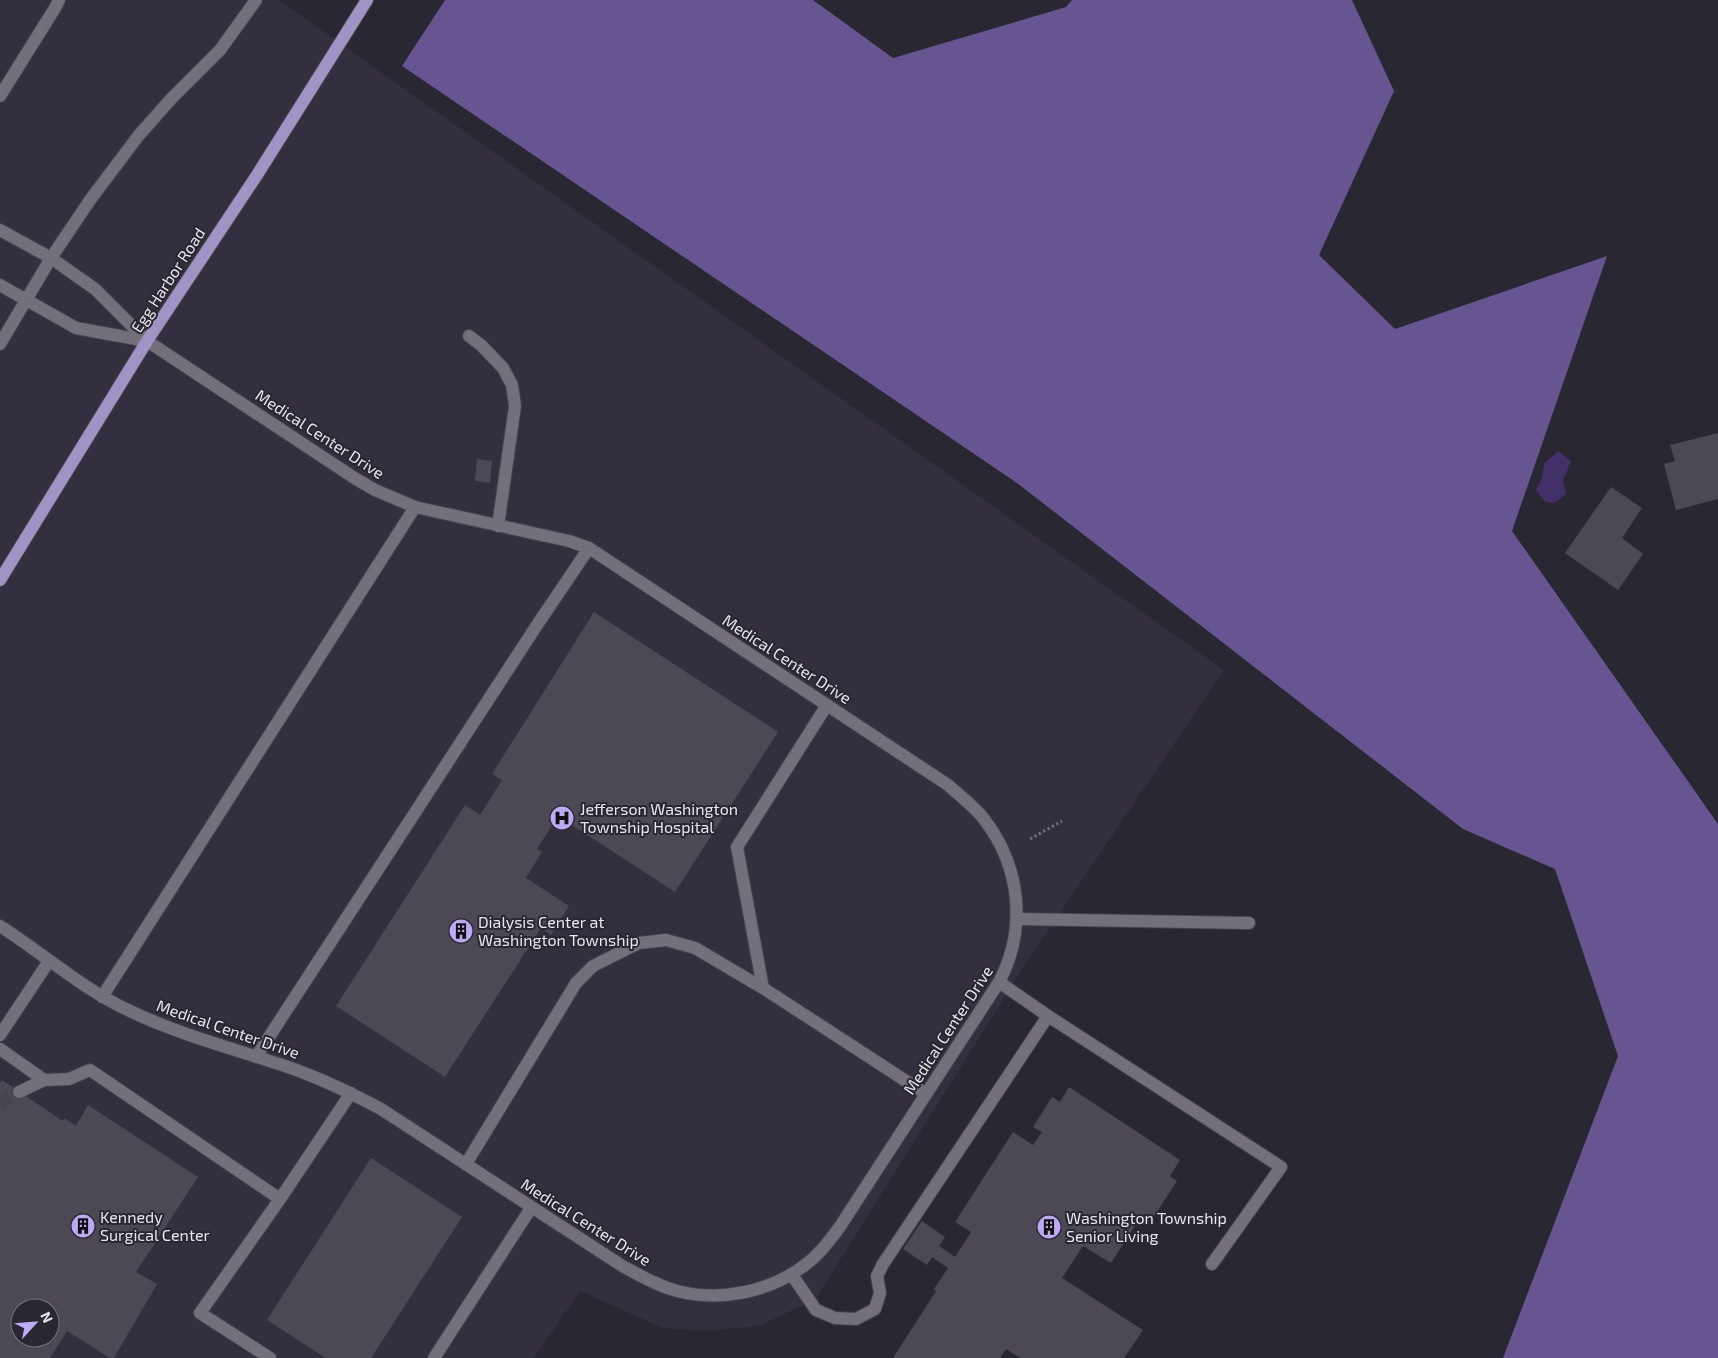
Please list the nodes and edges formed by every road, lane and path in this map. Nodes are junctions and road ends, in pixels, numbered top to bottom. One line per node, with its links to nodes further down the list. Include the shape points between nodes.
1 (59, 0): 4 (street)
2 (256, 0): 6 (street, via 220,50 138,135)
3 (367, 0): 10 (main road, Egg Harbor Road)
4 (0, 96)
5 (0, 230): 6 (street)
6 (51, 258): 8 (street); 10 (street, via 96,289)
7 (0, 285): 8 (street)
8 (25, 300): 10 (street, via 76,328); 11 (street)
9 (469, 336): 13 (street, via 503,368 512,385 515,406)
10 (148, 341): 12 (street, Medical Center Drive, via 356,480); 15 (main road, Egg Harbor Road)
11 (0, 344)
12 (415, 506): 13 (street, Medical Center Drive); 25 (street)
13 (498, 526): 14 (street, Medical Center Drive)
14 (589, 548): 16 (street, Medical Center Drive); 29 (street)
15 (0, 580)
16 (828, 704): 19 (street, Medical Center Drive, via 948,785 984,820 1009,867); 24 (street, via 737,848)
17 (1062, 821): 18 (path)
18 (1030, 839)
19 (1018, 919): 20 (street); 23 (street, Medical Center Drive, via 1012,951)
20 (1249, 924)
21 (0, 926): 22 (street, Medical Center Drive)
22 (49, 961): 25 (street, Medical Center Drive); 27 (street)
23 (999, 982): 26 (street); 33 (street, Medical Center Drive)
24 (763, 988): 33 (street); 34 (street, via 695,948 666,940 639,943 593,966 576,983)
25 (102, 997): 29 (street, Medical Center Drive, via 159,1024)
26 (1048, 1016): 37 (street, via 1281,1167); 38 (street, via 883,1264 877,1276 880,1293 875,1309 856,1319 835,1318 816,1310)
27 (0, 1035)
28 (0, 1048): 30 (street)
29 (256, 1056): 32 (street, Medical Center Drive)
30 (44, 1080): 31 (street); 35 (street, via 69,1079 90,1070)
31 (19, 1092)
32 (351, 1093): 34 (street, Medical Center Drive); 35 (street)
33 (926, 1094): 38 (street, Medical Center Drive, via 839,1228 822,1250)
34 (466, 1164): 36 (street, Medical Center Drive)
35 (280, 1199): 39 (street, via 200,1313)
36 (531, 1208): 38 (street, Medical Center Drive, via 624,1267 651,1282 677,1291 705,1295 737,1294); 40 (street)
37 (1212, 1264)
38 (792, 1275)
39 (270, 1358)
40 (434, 1358)

